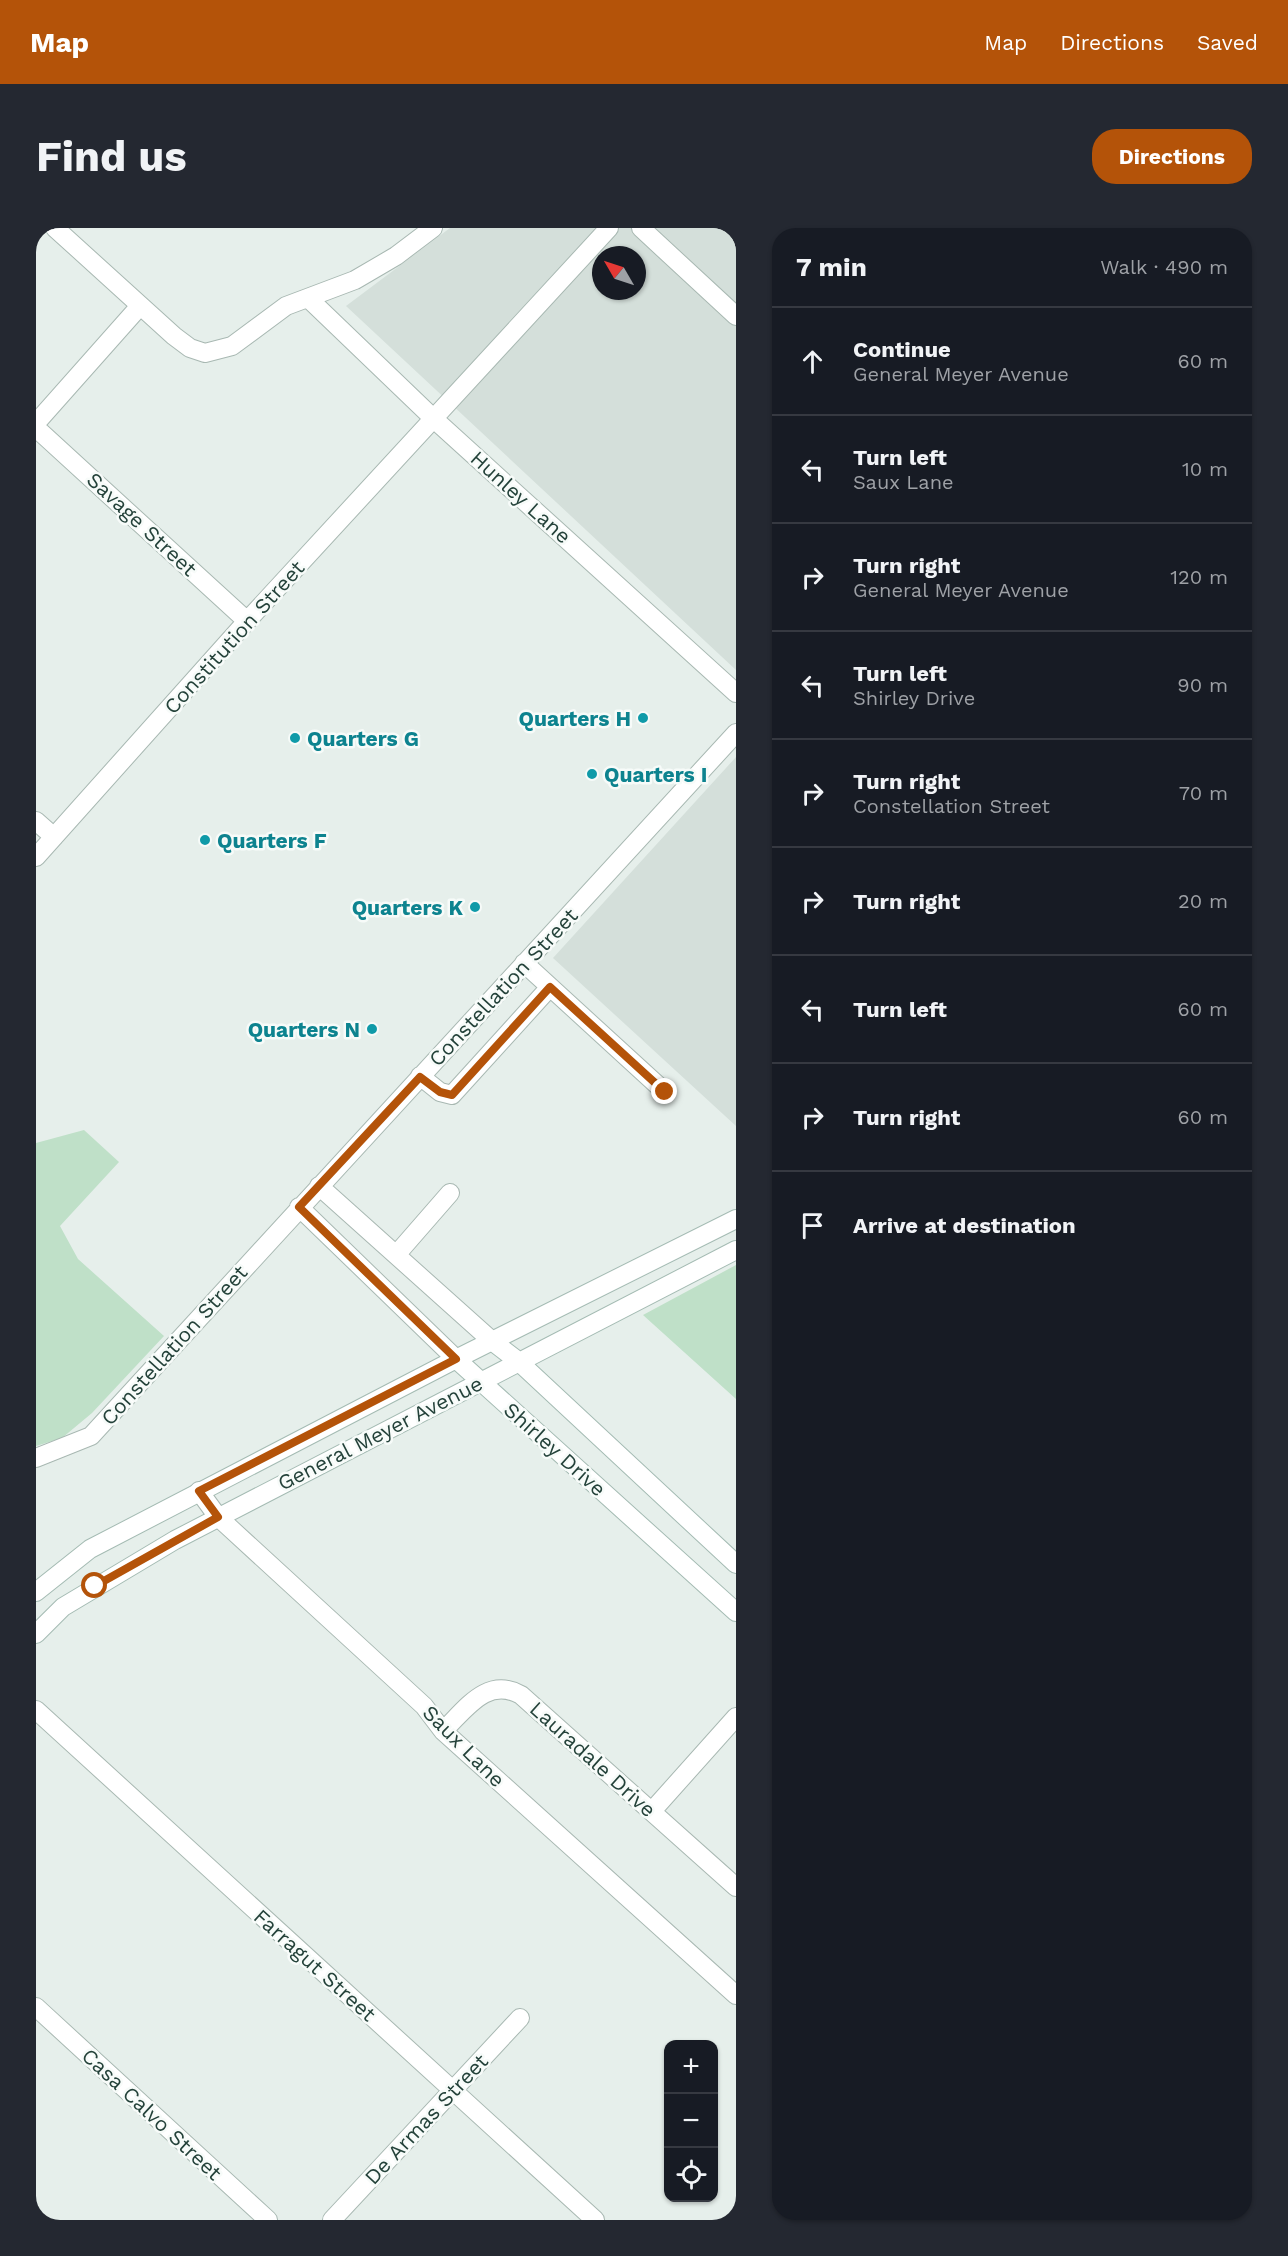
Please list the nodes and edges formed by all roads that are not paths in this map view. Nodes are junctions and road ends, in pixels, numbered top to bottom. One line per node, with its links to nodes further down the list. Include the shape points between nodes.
1 (55, 228): 6 (street)
2 (433, 228): 5 (street, via 355,280)
3 (609, 228): 8 (street, Constitution Street)
4 (641, 228): 7 (street)
5 (308, 298): 6 (street, via 286,306 232,346 205,353 190,348); 8 (street, Hunley Lane)
6 (140, 307): 9 (street)
7 (736, 316)
8 (434, 419): 11 (street, Constitution Street); 12 (street, Hunley Lane)
9 (36, 423)
10 (36, 428): 11 (street, Savage Street)
11 (247, 621): 15 (street, Constitution Street)
12 (736, 693)
13 (736, 733): 17 (street, Constellation Street)
14 (36, 821): 15 (street)
15 (54, 837): 16 (street, Constitution Street)
16 (36, 857)
17 (524, 963): 18 (street); 19 (street, Constellation Street)
18 (550, 987): 19 (street, via 452,1095 440,1092); 20 (street)
19 (420, 1077): 21 (street, Constellation Street)
20 (665, 1092)
21 (319, 1186): 23 (street, Constellation Street); 26 (street, Shirley Drive)
22 (450, 1193): 26 (street)
23 (299, 1207): 28 (street, Shirley Drive); 31 (street, Constellation Street, via 91,1436)
24 (736, 1219): 27 (street, General Meyer Avenue)
25 (736, 1250): 29 (street, General Meyer Avenue)
26 (396, 1255): 27 (street, Shirley Drive)
27 (492, 1341): 28 (street, General Meyer Avenue); 29 (street, Shirley Drive)
28 (456, 1359): 30 (street, Shirley Drive); 32 (street, General Meyer Avenue)
29 (518, 1362): 30 (street, General Meyer Avenue); 34 (street, Shirley Drive)
30 (480, 1381): 33 (street, General Meyer Avenue); 36 (street, Shirley Drive)
31 (36, 1458)
32 (199, 1491): 33 (street, Saux Lane); 35 (street, General Meyer Avenue, via 90,1549)
33 (218, 1517): 37 (street, General Meyer Avenue, via 95,1586 63,1607); 40 (street, Saux Lane, via 424,1706)
34 (736, 1564)
35 (36, 1590)
36 (736, 1612)
37 (36, 1634)
38 (36, 1710): 46 (street, Farragut Street)
39 (736, 1717): 41 (street)
40 (443, 1731): 41 (street, Lauradale Drive, via 477,1698 507,1688 521,1695); 43 (street, Saux Lane)
41 (652, 1810): 42 (street, Lauradale Drive)
42 (736, 1887)
43 (736, 1995)
44 (36, 2007): 47 (street, Casa Calvo Street)
45 (520, 2018): 46 (street, De Armas Street)
46 (452, 2091): 48 (street, De Armas Street); 49 (street, Farragut Street)
47 (268, 2220)
48 (332, 2220)
49 (595, 2220)

